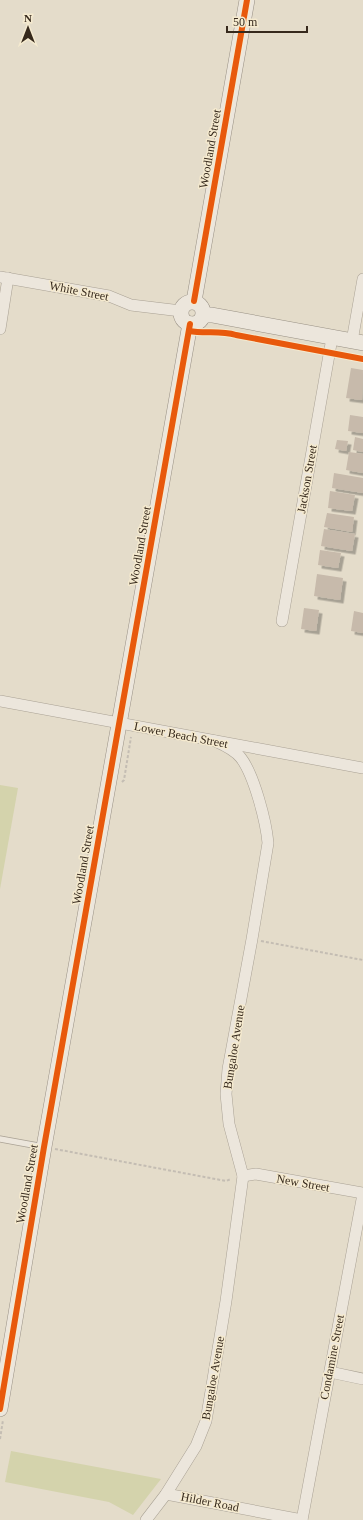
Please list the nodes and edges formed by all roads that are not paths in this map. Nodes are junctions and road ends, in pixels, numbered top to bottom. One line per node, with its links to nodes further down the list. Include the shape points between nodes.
1 (247, 0): 4 (street, Woodland Street)
2 (4, 278): 5 (street, White Street, via 109,296 137,306); 8 (street)
3 (363, 279): 10 (street)
4 (194, 301): 5 (street, via 184,304); 6 (street, via 202,306)
5 (181, 311): 7 (street, via 182,318)
6 (204, 315): 7 (street, via 197,323); 9 (street)
7 (190, 324): 13 (street, Woodland Street)
8 (0, 329)
9 (332, 338): 10 (street); 11 (street, Jackson Street)
10 (358, 342)
11 (282, 621)
12 (0, 701): 13 (street, Lower Beach Street)
13 (120, 724): 14 (street, Lower Beach Street); 17 (street, Woodland Street)
14 (215, 741): 15 (street, Lower Beach Street); 18 (street, Bungaloe Avenue, via 234,752 245,764 266,827 268,843 226,1082 229,1124)
15 (363, 768)
16 (0, 1139): 17 (lane)
17 (44, 1147): 22 (street, Woodland Street)
18 (243, 1176): 19 (street, New Street, via 256,1174); 23 (street, Bungaloe Avenue, via 206,1421 196,1446)
19 (363, 1194): 20 (street, Condamine Street)
20 (330, 1372): 21 (street); 25 (street, Condamine Street)
21 (363, 1379)
22 (0, 1409)
23 (166, 1494): 24 (street, Bungaloe Avenue); 25 (street, Hilder Road)
24 (146, 1520)
25 (302, 1520)

